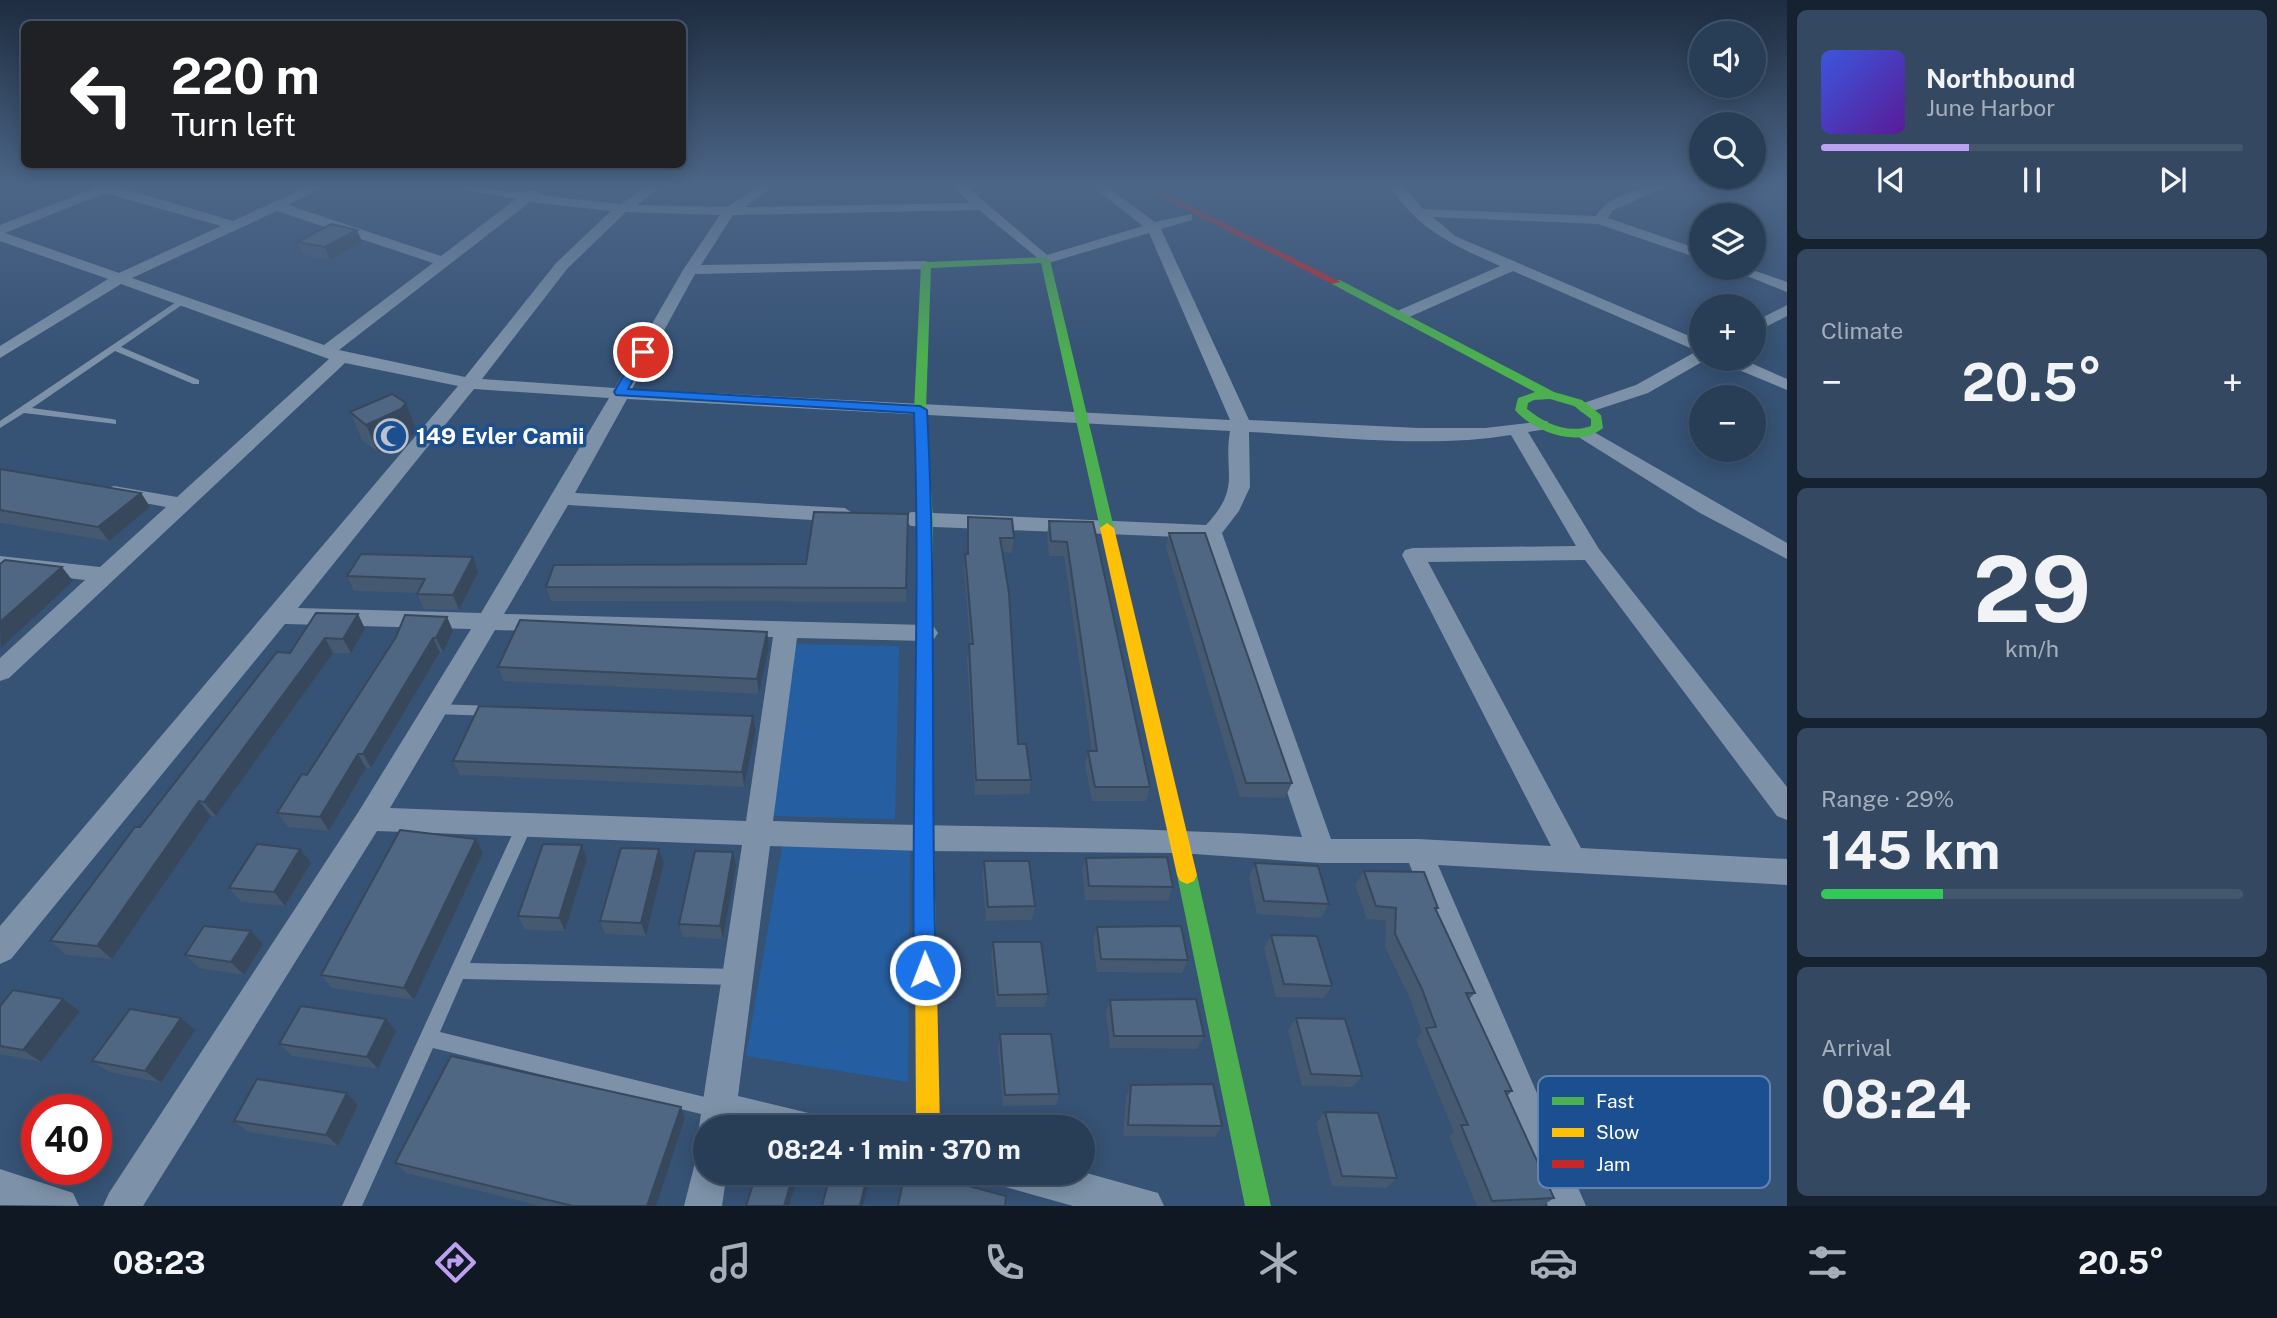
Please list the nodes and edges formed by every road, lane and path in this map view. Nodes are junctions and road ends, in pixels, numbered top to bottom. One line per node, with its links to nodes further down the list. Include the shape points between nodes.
1 (25, 242): 20 (street)
2 (200, 242): 20 (street)
3 (385, 242): 16 (street)
4 (466, 242): 16 (street)
5 (580, 242): 34 (street)
6 (709, 242): 19 (street)
7 (1024, 242): 15 (street)
8 (1103, 242): 15 (street)
9 (1160, 242): 44 (street)
10 (1236, 242): 37 (street, via 1385,319)
11 (1257, 242): 25 (street)
12 (1457, 242): 18 (street)
13 (1663, 242): 14 (street)
14 (1689, 252)
15 (1045, 260): 17 (street); 42 (street)
16 (442, 261): 30 (street)
17 (926, 265): 19 (street); 41 (street)
18 (1510, 267): 25 (street); 27 (street)
19 (690, 270): 36 (street)
20 (120, 278): 23 (street); 29 (street)
21 (1766, 279): 22 (street)
22 (1787, 287)
23 (185, 300): 28 (lane); 30 (street)
24 (1787, 310): 26 (street)
25 (1401, 314): 38 (street)
26 (1766, 321)
27 (1689, 342)
28 (115, 348): 33 (lane); 40 (lane)
29 (0, 353)
30 (333, 355): 34 (street); 50 (street)
31 (1689, 362): 39 (street, via 1642,389)
32 (1755, 371): 35 (street)
33 (195, 382)
34 (472, 384): 36 (street); 58 (street)
35 (1787, 385)
36 (620, 392): 41 (street); 49 (street)
37 (1512, 395): 38 (street); 46 (street)
38 (1550, 395): 39 (street)
39 (1587, 408): 47 (street, via 1597,418 1597,428)
40 (24, 410): 43 (lane); 45 (lane)
41 (920, 410): 42 (street); 51 (street)
42 (1082, 419): 44 (street); 52 (street)
43 (112, 422)
44 (1241, 424): 46 (street, via 1419,434 1485,434); 53 (street, via 1237,497)
45 (0, 425)
46 (1528, 427): 47 (street); 54 (street)
47 (1587, 433): 55 (street)
48 (92, 489): 50 (street)
49 (562, 498): 51 (street); 59 (street)
50 (184, 504): 57 (street)
51 (926, 520): 52 (street); 61 (street)
52 (1106, 528): 53 (street); 70 (street)
53 (1211, 532): 71 (street)
54 (1591, 552): 65 (street); 73 (street, via 1413,555)
55 (1787, 552)
56 (0, 563): 57 (street)
57 (106, 575): 62 (street)
58 (279, 616): 59 (street); 75 (street)
59 (489, 619): 60 (street); 63 (street)
60 (786, 631): 61 (street); 68 (street, via 766,720)
61 (926, 633): 69 (street)
62 (0, 672)
63 (435, 709): 64 (lane); 66 (street)
64 (502, 712)
65 (1787, 808)
66 (369, 818): 67 (street); 88 (street)
67 (525, 824): 68 (street); 76 (lane)
68 (757, 831): 69 (street); 77 (street)
69 (922, 839): 70 (street); 81 (street)
70 (1180, 841): 71 (street); 92 (street)
71 (1321, 851): 72 (street)
72 (1419, 851): 73 (street); 82 (street)
73 (1573, 860): 74 (street)
74 (1787, 872)
75 (0, 949)
76 (458, 971): 77 (lane); 78 (lane)
77 (739, 977): 80 (street)
78 (427, 1038): 79 (lane); 89 (lane)
79 (705, 1115)
80 (720, 1115)
81 (928, 1115)
82 (1538, 1136)
83 (707, 1185): 90 (street)
84 (1062, 1185): 91 (street)
85 (0, 1187): 87 (street)
86 (1559, 1188): 93 (street)
87 (60, 1206)
88 (122, 1206)
89 (352, 1206)
90 (703, 1206)
91 (1145, 1206)
92 (1258, 1206)
93 (1567, 1206)

